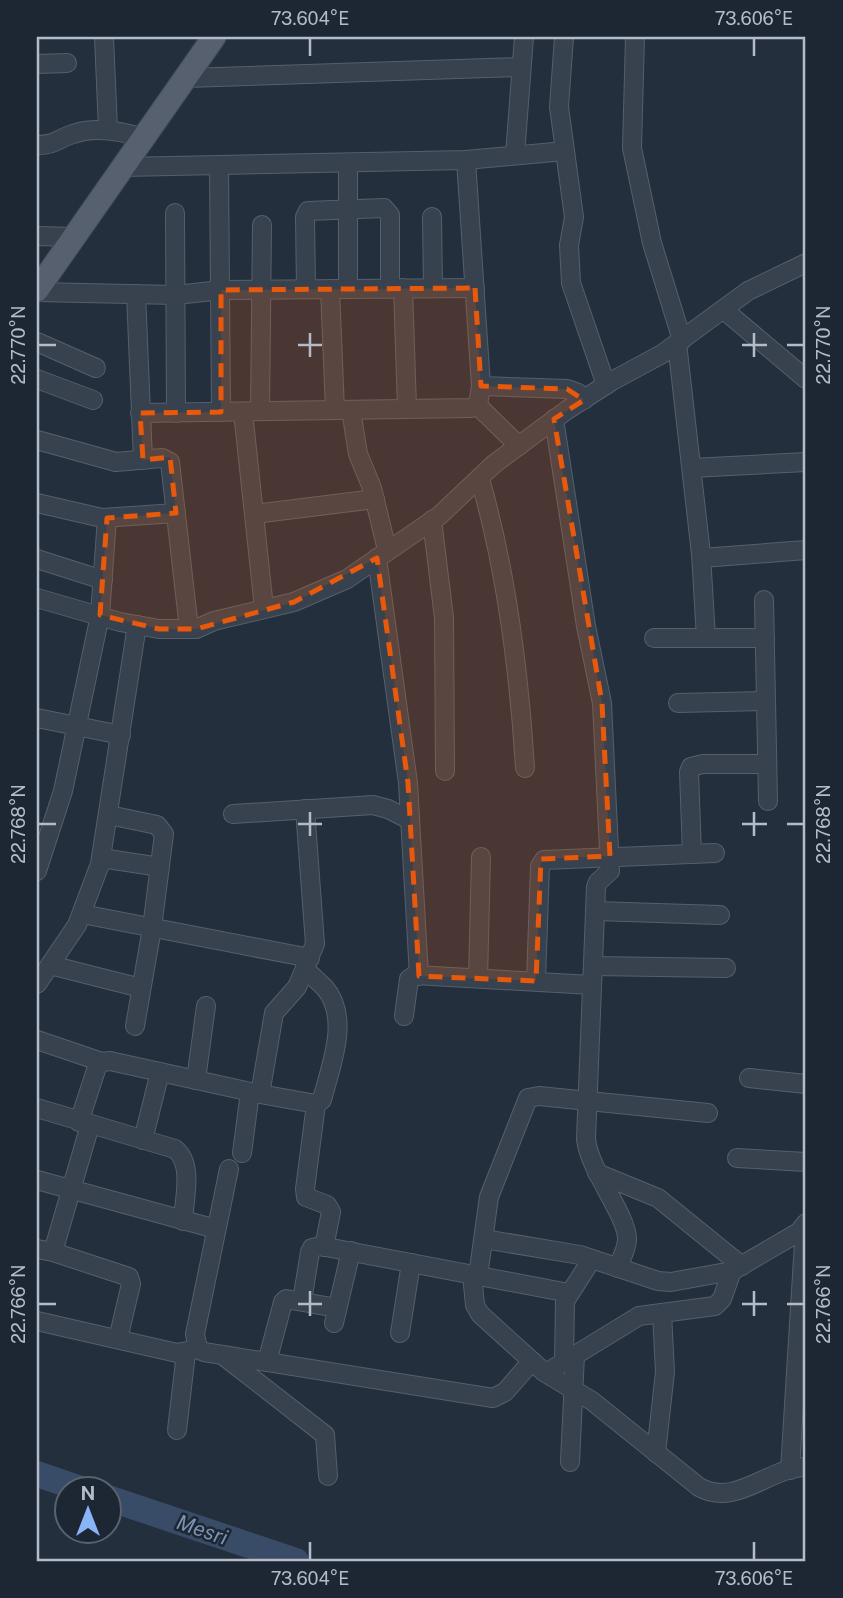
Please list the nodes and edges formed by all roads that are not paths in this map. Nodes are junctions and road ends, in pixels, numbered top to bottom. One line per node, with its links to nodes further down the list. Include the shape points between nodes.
1 (104, 37): 10 (street)
2 (214, 37): 9 (main road)
3 (524, 37): 8 (street)
4 (564, 37): 13 (street, via 559,107)
5 (635, 37): 37 (street, via 632,148 652,243)
6 (67, 63): 7 (street)
7 (37, 64)
8 (521, 67): 9 (street); 14 (street)
9 (186, 78): 11 (main road)
10 (108, 131): 11 (street); 12 (street, via 77,133 56,144)
11 (143, 138): 18 (main road)
12 (37, 145)
13 (565, 151): 14 (street); 42 (street, via 574,217 569,245 571,284)
14 (514, 155): 15 (street)
15 (466, 160): 16 (street); 28 (street)
16 (348, 163): 17 (street); 19 (street)
17 (219, 166): 18 (street); 31 (street)
18 (123, 167): 24 (main road)
19 (348, 209): 26 (street, via 384,208 389,212); 29 (street, via 305,214); 30 (street)
20 (175, 213): 35 (street)
21 (432, 217): 27 (street)
22 (262, 225): 32 (street)
23 (37, 236): 24 (street)
24 (74, 237): 33 (main road)
25 (806, 263): 36 (street, via 748,291)
26 (396, 288): 27 (street); 30 (street); 47 (street)
27 (433, 288): 28 (street)
28 (475, 288): 43 (street)
29 (306, 289): 30 (street); 32 (street)
30 (339, 289): 48 (street)
31 (221, 290): 32 (street); 35 (street); 49 (street)
32 (261, 290): 50 (street)
33 (37, 291): 34 (street)
34 (136, 294): 35 (street); 51 (street)
35 (176, 295): 52 (street)
36 (724, 310): 37 (street); 41 (street)
37 (680, 341): 42 (street); 58 (street)
38 (37, 342): 39 (street)
39 (96, 368)
40 (37, 379): 44 (street)
41 (806, 379)
42 (606, 385): 45 (street)
43 (481, 386): 45 (street, via 567,389); 46 (street)
44 (93, 400)
45 (584, 400): 53 (street)
46 (477, 405): 47 (street); 55 (street)
47 (407, 408): 48 (street)
48 (343, 410): 50 (street); 60 (street)
49 (221, 412): 50 (street); 52 (street)
50 (251, 412): 63 (street)
51 (140, 413): 52 (street); 56 (street)
52 (176, 413)
53 (554, 419): 55 (street); 95 (street, via 601,703)
54 (37, 440): 56 (street, via 116,463)
55 (519, 446): 59 (street)
56 (143, 460): 62 (street, via 170,462)
57 (806, 463): 58 (street)
58 (692, 468): 68 (street)
59 (480, 479): 65 (street); 86 (street, via 507,590)
60 (375, 499): 63 (street); 67 (street)
61 (38, 510): 64 (street)
62 (176, 513): 64 (street); 76 (street)
63 (254, 514): 73 (street)
64 (107, 518): 70 (street)
65 (432, 520): 67 (street); 87 (street, via 444,618)
66 (806, 550): 68 (street)
67 (382, 554): 73 (street, via 347,579); 92 (street)
68 (702, 558): 78 (street)
69 (37, 559): 70 (street)
70 (103, 580): 74 (street)
71 (37, 600): 74 (street)
72 (764, 600): 79 (street)
73 (264, 608): 76 (street)
74 (100, 615): 75 (street); 83 (street)
75 (137, 625): 76 (street); 84 (street)
76 (189, 629)
77 (654, 638): 78 (street)
78 (706, 638): 79 (street)
79 (765, 638): 80 (street)
80 (766, 701): 81 (street); 85 (street)
81 (678, 703)
82 (37, 718): 83 (street)
83 (77, 726): 84 (street); 99 (street, via 63,791)
84 (121, 735): 91 (street)
85 (767, 764): 88 (street); 94 (street, via 691,767)
86 (525, 768)
87 (444, 771)
88 (768, 801)
89 (305, 809): 90 (street); 92 (street, via 373,805); 104 (street, via 315,931)
90 (233, 814)
91 (109, 815): 97 (street); 98 (street, via 162,828)
92 (410, 820): 108 (street)
93 (715, 853): 94 (street)
94 (692, 854): 95 (street)
95 (610, 856): 100 (street, via 610,873 597,882); 110 (street, via 548,858 541,863)
96 (481, 857): 109 (street)
97 (101, 859): 98 (street); 101 (street)
98 (160, 867): 103 (street)
99 (37, 871)
100 (595, 911): 102 (street); 106 (street)
101 (82, 914): 103 (street); 105 (street)
102 (720, 915)
103 (152, 928): 104 (street); 113 (street)
104 (307, 964): 123 (street, via 294,992 274,1013); 125 (street, via 332,999 338,1024 322,1100)
105 (50, 965): 111 (street); 113 (street)
106 (593, 966): 107 (street); 112 (street)
107 (726, 968)
108 (419, 976): 109 (street); 115 (street, via 410,979)
109 (478, 978): 110 (street)
110 (536, 981): 112 (street)
111 (37, 984)
112 (592, 985): 124 (street)
113 (141, 988): 116 (street)
114 (206, 1006): 121 (street)
115 (404, 1016)
116 (135, 1026)
117 (37, 1040): 118 (street)
118 (102, 1062): 119 (street); 128 (street)
119 (160, 1072): 121 (street); 129 (street)
120 (749, 1078): 122 (street)
121 (196, 1080): 123 (street)
122 (806, 1084)
123 (256, 1093): 125 (street); 130 (street)
124 (588, 1101): 127 (street); 134 (street, via 587,1148); 140 (street, via 528,1098 489,1197)
125 (316, 1104): 141 (street, via 304,1194 327,1205 331,1212)
126 (37, 1108): 128 (street)
127 (708, 1113)
128 (84, 1123): 129 (street); 136 (street)
129 (143, 1140): 137 (street, via 175,1149 185,1160)
130 (243, 1153)
131 (737, 1158): 132 (street)
132 (806, 1162)
133 (229, 1169): 139 (street)
134 (597, 1172): 146 (street, via 627,1237); 147 (street, via 658,1198)
135 (37, 1180): 136 (street)
136 (71, 1190): 137 (street); 142 (street)
137 (183, 1221): 139 (street)
138 (806, 1225): 147 (street); 151 (street)
139 (216, 1229): 156 (street)
140 (484, 1239): 144 (street); 148 (street)
141 (324, 1247): 143 (street); 150 (street, via 315,1246 310,1252)
142 (45, 1251): 155 (street, via 129,1277)
143 (351, 1251): 145 (street); 150 (street, via 336,1316)
144 (592, 1259): 146 (street); 149 (street)
145 (411, 1263): 148 (street); 154 (street)
146 (618, 1268): 147 (street, via 664,1282)
147 (737, 1268): 152 (street, via 715,1306)
148 (475, 1276): 149 (street); 159 (street, via 476,1310)
149 (569, 1293): 158 (street, via 565,1307)
150 (302, 1301): 160 (street, via 283,1302)
151 (803, 1302): 166 (street)
152 (662, 1313): 158 (street, via 635,1318); 164 (street, via 665,1372)
153 (37, 1321): 155 (street)
154 (400, 1333)
155 (118, 1339): 156 (street, via 177,1353)
156 (192, 1351): 157 (street); 163 (street)
157 (223, 1355): 160 (street); 167 (street, via 325,1435)
158 (570, 1358): 161 (street); 162 (street)
159 (532, 1361): 160 (street, via 505,1392 493,1398); 161 (street)
160 (267, 1362)
161 (546, 1373): 162 (street)
162 (575, 1391): 164 (street); 165 (street)
163 (177, 1430)
164 (656, 1452): 166 (street, via 699,1487 716,1494 733,1493)
165 (570, 1462)
166 (798, 1468)
167 (328, 1476)

